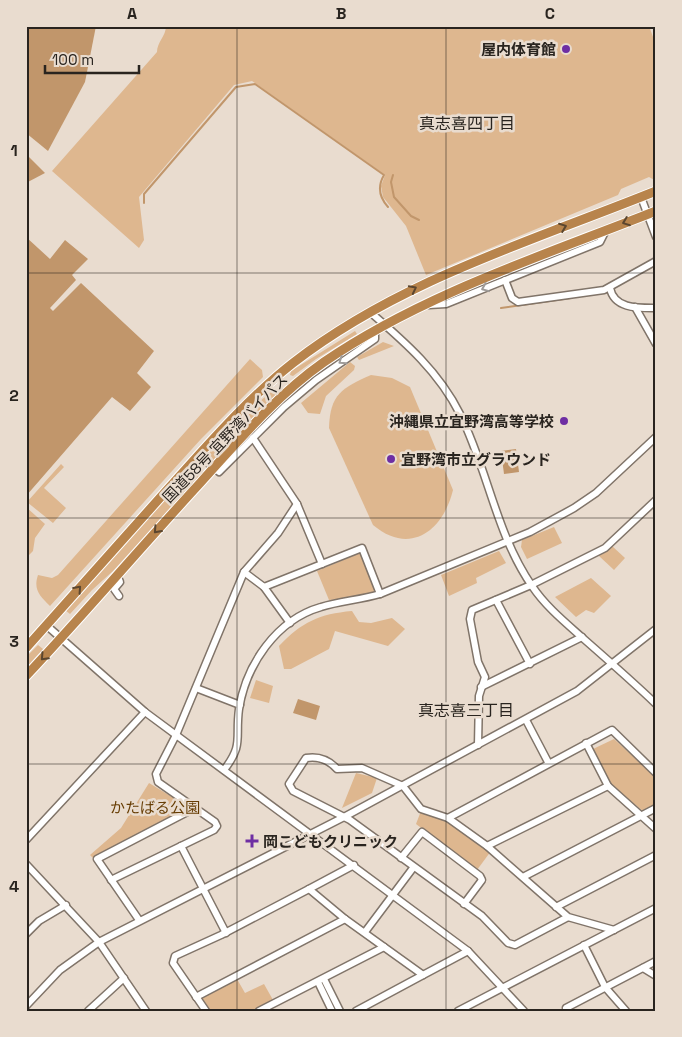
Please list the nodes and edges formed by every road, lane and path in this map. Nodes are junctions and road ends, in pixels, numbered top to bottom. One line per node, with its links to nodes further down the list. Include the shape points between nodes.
1 (656, 191): 2 (highway, 国道58号 宜野湾バイパス)
2 (641, 197): 3 (street); 12 (highway, 国道58号 宜野湾バイパス, one-way to 2, via 444,275)
3 (651, 213): 4 (highway, 国道58号 宜野湾バイパス, one-way to 4); 5 (street)
4 (606, 230): 7 (street, via 600,242); 9 (highway, 国道58号 宜野湾バイパス)
5 (656, 237)
6 (656, 261): 8 (street)
7 (505, 280): 8 (street, via 512,298 518,302); 9 (street, one-way to 9, via 446,304)
8 (610, 288): 10 (street, via 614,300)
9 (427, 305): 13 (highway, 国道58号 宜野湾バイパス)
10 (635, 307): 11 (street); 15 (street)
11 (656, 308)
12 (370, 312): 13 (street); 18 (highway, 国道58号 宜野湾バイパス, via 313,348 277,376)
13 (384, 325): 14 (highway, 国道58号 宜野湾バイパス); 22 (street, via 434,373 460,415)
14 (375, 330): 17 (street, one-way to 17, via 375,339 316,380); 19 (highway, 国道58号 宜野湾バイパス, via 323,363 290,389)
15 (656, 344)
16 (656, 437): 22 (street, via 588,499)
17 (253, 438): 19 (street, via 219,472); 21 (street)
18 (198, 455): 19 (street); 32 (highway, 国道58号 宜野湾バイパス, one-way to 18)
19 (213, 468): 25 (highway, 国道58号 宜野湾バイパス, one-way to 25)
20 (656, 500): 26 (street, via 605,548)
21 (297, 504): 23 (street); 24 (street, via 278,533)
22 (507, 542): 26 (street); 28 (street)
23 (322, 564): 27 (street); 28 (street, via 362,548)
24 (244, 572): 27 (street); 41 (street)
25 (117, 575): 29 (street, via 120,582 114,589); 35 (highway, 国道58号 宜野湾バイパス)
26 (531, 585): 30 (street); 34 (street, via 552,611)
27 (264, 587): 31 (street)
28 (380, 594): 31 (street, via 358,601 320,606)
29 (119, 596)
30 (496, 600): 37 (street); 40 (street, via 472,610 470,619 478,662 485,677)
31 (290, 623): 43 (street, via 263,648)
32 (46, 625): 35 (street); 36 (highway, 国道58号 宜野湾バイパス)
33 (656, 629): 38 (street)
34 (582, 637): 37 (street); 38 (street)
35 (60, 638): 39 (highway, 国道58号 宜野湾バイパス, one-way to 39); 44 (street)
36 (26, 648)
37 (530, 664): 40 (street)
38 (613, 664): 42 (street); 45 (street, via 577,692)
39 (26, 676)
40 (482, 687): 48 (street)
41 (196, 688): 43 (street); 46 (street)
42 (656, 704)
43 (240, 705): 50 (street, via 239,743)
44 (145, 712): 46 (street); 61 (street)
45 (526, 720): 48 (street); 49 (street)
46 (176, 736): 50 (street); 54 (street, via 156,778)
47 (586, 743): 49 (street); 51 (street, via 612,730); 53 (street)
48 (478, 745): 52 (street)
49 (548, 762): 58 (street)
50 (224, 770): 60 (street)
51 (656, 773)
52 (402, 786): 57 (street); 57 (street, via 362,768 337,770 332,763 316,756 306,758 289,784 293,791); 58 (street, via 421,809)
53 (608, 786): 56 (street); 63 (street)
54 (195, 808): 62 (street, via 218,826); 70 (street, via 96,859)
55 (656, 808): 56 (street)
56 (642, 816): 59 (street); 69 (street)
57 (344, 818): 60 (street); 65 (street)
58 (448, 818): 63 (street)
59 (656, 829)
60 (310, 833): 67 (street); 71 (street)
61 (26, 840)
62 (181, 846): 70 (street); 71 (street)
63 (488, 846): 69 (street)
64 (656, 856): 76 (street)
65 (401, 858): 68 (street); 75 (street, via 422,832 480,876 482,880)
66 (26, 864): 74 (street)
67 (354, 866): 72 (street); 73 (street)
68 (413, 868): 73 (street); 75 (street)
69 (523, 877): 76 (street)
70 (112, 880): 80 (street)
71 (204, 889): 80 (street); 82 (street)
72 (309, 889): 79 (street); 82 (street)
73 (393, 894): 83 (street); 88 (street)
74 (66, 904): 84 (street, via 39,921); 85 (street)
75 (464, 904): 78 (street, via 482,916 508,943 515,945)
76 (556, 908): 78 (street)
77 (656, 908): 81 (street)
78 (568, 917): 81 (street)
79 (345, 919): 83 (street); 97 (street)
80 (139, 920): 85 (street)
81 (614, 930): 86 (street)
82 (226, 932): 97 (street, via 175,956 173,963)
83 (365, 932): 87 (street)
84 (26, 934)
85 (99, 942): 93 (street); 98 (street, via 60,970)
86 (584, 945): 95 (street); 96 (street)
87 (384, 947): 91 (street); 94 (street)
88 (468, 951): 91 (street); 95 (street)
89 (656, 960): 90 (street)
90 (643, 968): 92 (street); 96 (street)
91 (423, 975): 106 (street)
92 (656, 976)
93 (124, 978): 100 (street); 101 (street)
94 (321, 981): 103 (street); 104 (street); 105 (street)
95 (503, 987): 107 (street); 108 (street)
96 (605, 987): 99 (street); 109 (street)
97 (196, 997): 102 (street)
98 (26, 1006)
99 (565, 1010)
100 (88, 1011)
101 (146, 1011)
102 (206, 1011)
103 (259, 1011)
104 (332, 1011)
105 (340, 1011)
106 (356, 1011)
107 (458, 1011)
108 (524, 1011)
109 (626, 1011)

